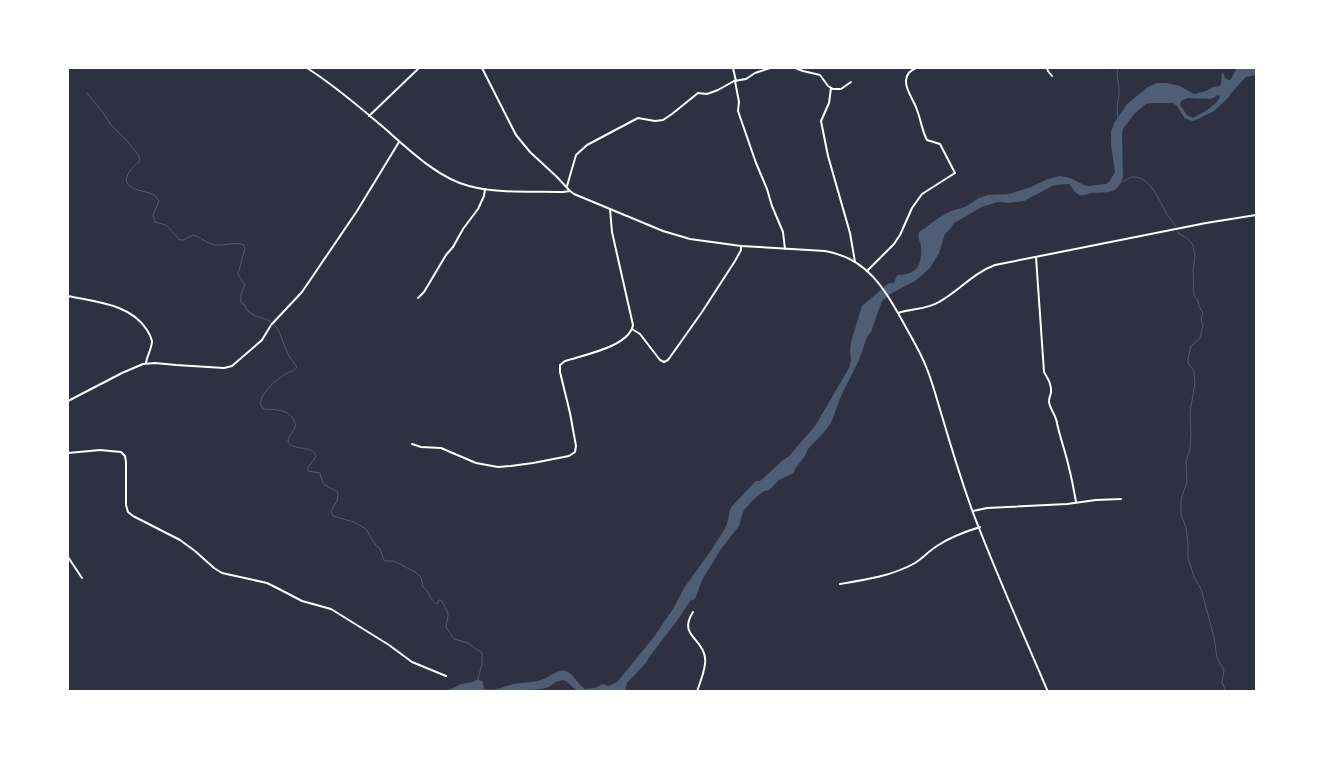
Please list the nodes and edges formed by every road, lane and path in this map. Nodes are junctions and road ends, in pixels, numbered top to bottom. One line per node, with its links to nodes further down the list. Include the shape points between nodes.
1 (307, 68): 13 (street, via 350,98)
2 (419, 68): 13 (street)
3 (482, 68): 15 (street, via 516,135)
4 (732, 68): 10 (street)
5 (770, 68): 10 (street)
6 (795, 68): 12 (street, via 820,75)
7 (916, 68): 24 (street, via 907,74 908,90 928,140 940,144 955,173 922,194 900,236)
8 (1047, 68): 9 (street)
9 (1052, 76)
10 (736, 81): 15 (street, via 707,94 698,93 662,120 639,117 587,145 576,155); 21 (street, via 738,111 783,232)
11 (851, 82): 12 (street, via 841,89)
12 (831, 88): 23 (street, via 821,121)
13 (369, 116): 14 (street)
14 (399, 142): 16 (street, via 450,179); 29 (street, via 306,288 271,325 262,340 230,368)
15 (567, 186): 17 (street)
16 (485, 189): 17 (street); 26 (street, via 476,213)
17 (570, 191): 18 (street)
18 (610, 209): 20 (street, via 679,236); 28 (street)
19 (1256, 215): 22 (street)
20 (741, 246): 21 (street); 28 (street, via 739,255 668,360 660,360)
21 (785, 249): 23 (street, via 830,252)
22 (1036, 257): 27 (street, via 986,268 942,301); 34 (street, via 1044,372 1051,387 1049,403 1056,417)
23 (855, 262): 24 (street)
24 (867, 271): 27 (street, via 883,288)
25 (68, 296): 29 (street, via 108,305 140,320 152,340)
26 (418, 298)
27 (898, 314): 35 (street, via 928,370)
28 (632, 328): 31 (street, via 625,338 609,347 560,365 576,446 572,454 498,467 476,463 441,448)
29 (146, 363): 30 (street, via 122,372)
30 (68, 402)
31 (412, 444)
32 (68, 453): 41 (street, via 121,452 126,462 126,506 133,516 180,540 222,573 267,584 302,602 331,609 418,665)
33 (1121, 499): 34 (street)
34 (1076, 502): 35 (street)
35 (973, 511): 36 (street)
36 (980, 527): 39 (street, via 948,540 903,568); 43 (street)
37 (68, 557): 38 (street)
38 (82, 578)
39 (840, 584)
40 (693, 612): 42 (street, via 688,624 706,660)
41 (446, 676)
42 (697, 692)
43 (1048, 692)

